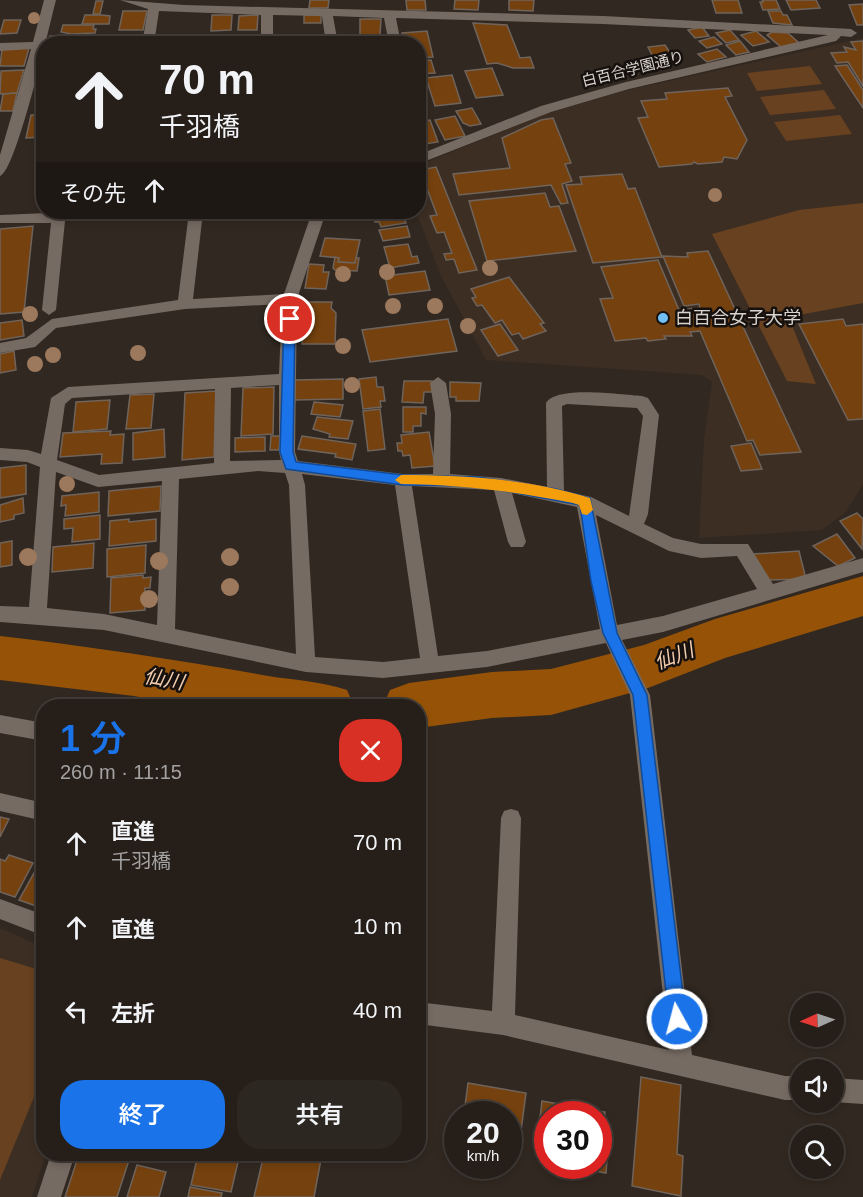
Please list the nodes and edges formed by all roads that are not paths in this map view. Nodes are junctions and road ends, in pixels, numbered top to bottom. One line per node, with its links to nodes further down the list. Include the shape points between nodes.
1 (50, 0): 11 (street)
2 (126, 0): 5 (street)
3 (306, 0): 7 (street)
4 (184, 5): 5 (street); 6 (street)
5 (154, 7): 12 (street)
6 (267, 12): 7 (street); 13 (street)
7 (303, 13): 8 (street)
8 (327, 13): 9 (street); 14 (street)
9 (389, 15): 10 (street); 15 (street)
10 (857, 32): 19 (street, 白百合学園通り, via 626,86 546,109)
11 (40, 36)
12 (149, 36)
13 (267, 36)
14 (331, 36)
15 (393, 36)
16 (36, 45): 17 (street)
17 (0, 47)
18 (36, 53): 20 (street, via 14,136)
19 (426, 157)
20 (0, 172)
21 (36, 218): 22 (street)
22 (0, 219)
23 (58, 219): 28 (street)
24 (195, 219): 27 (street)
25 (317, 219): 26 (street)
26 (290, 299): 27 (street); 30 (street)
27 (185, 304): 29 (street, via 52,324 30,343)
28 (49, 310)
29 (0, 348)
30 (287, 380): 31 (street); 35 (street)
31 (223, 382): 34 (street, via 68,393 57,402); 36 (street)
32 (438, 383): 39 (street, via 443,414)
33 (0, 454): 34 (street, via 28,456)
34 (48, 464): 37 (street, via 98,481); 48 (street)
35 (290, 466): 36 (street); 38 (street); 51 (street, via 297,485)
36 (222, 467): 37 (street)
37 (171, 472): 49 (street)
38 (403, 480): 39 (street); 52 (street)
39 (441, 480): 40 (street)
40 (501, 484): 41 (street); 44 (street)
41 (556, 494): 42 (street); 43 (street, via 554,403 565,398 642,402 651,415 639,514)
42 (585, 502): 43 (street); 50 (street)
43 (634, 526): 46 (street, via 669,544 701,551 742,549)
44 (517, 542)
45 (863, 565): 46 (street)
46 (770, 594): 50 (street)
47 (0, 614): 48 (street)
48 (38, 615): 49 (street)
49 (166, 633): 51 (street)
50 (613, 640): 52 (street); 62 (street, via 640,695)
51 (306, 664): 52 (street, via 383,670)
52 (430, 665)
53 (0, 724): 54 (street)
54 (36, 731)
55 (0, 802): 56 (street)
56 (36, 810)
57 (511, 818): 61 (street)
58 (0, 909): 59 (street)
59 (36, 923)
60 (426, 1014): 61 (street)
61 (503, 1024): 62 (street)
62 (682, 1064): 63 (street)
63 (790, 1088)
64 (844, 1091): 65 (street)
65 (863, 1092)
66 (61, 1161): 67 (street)
67 (49, 1197)

